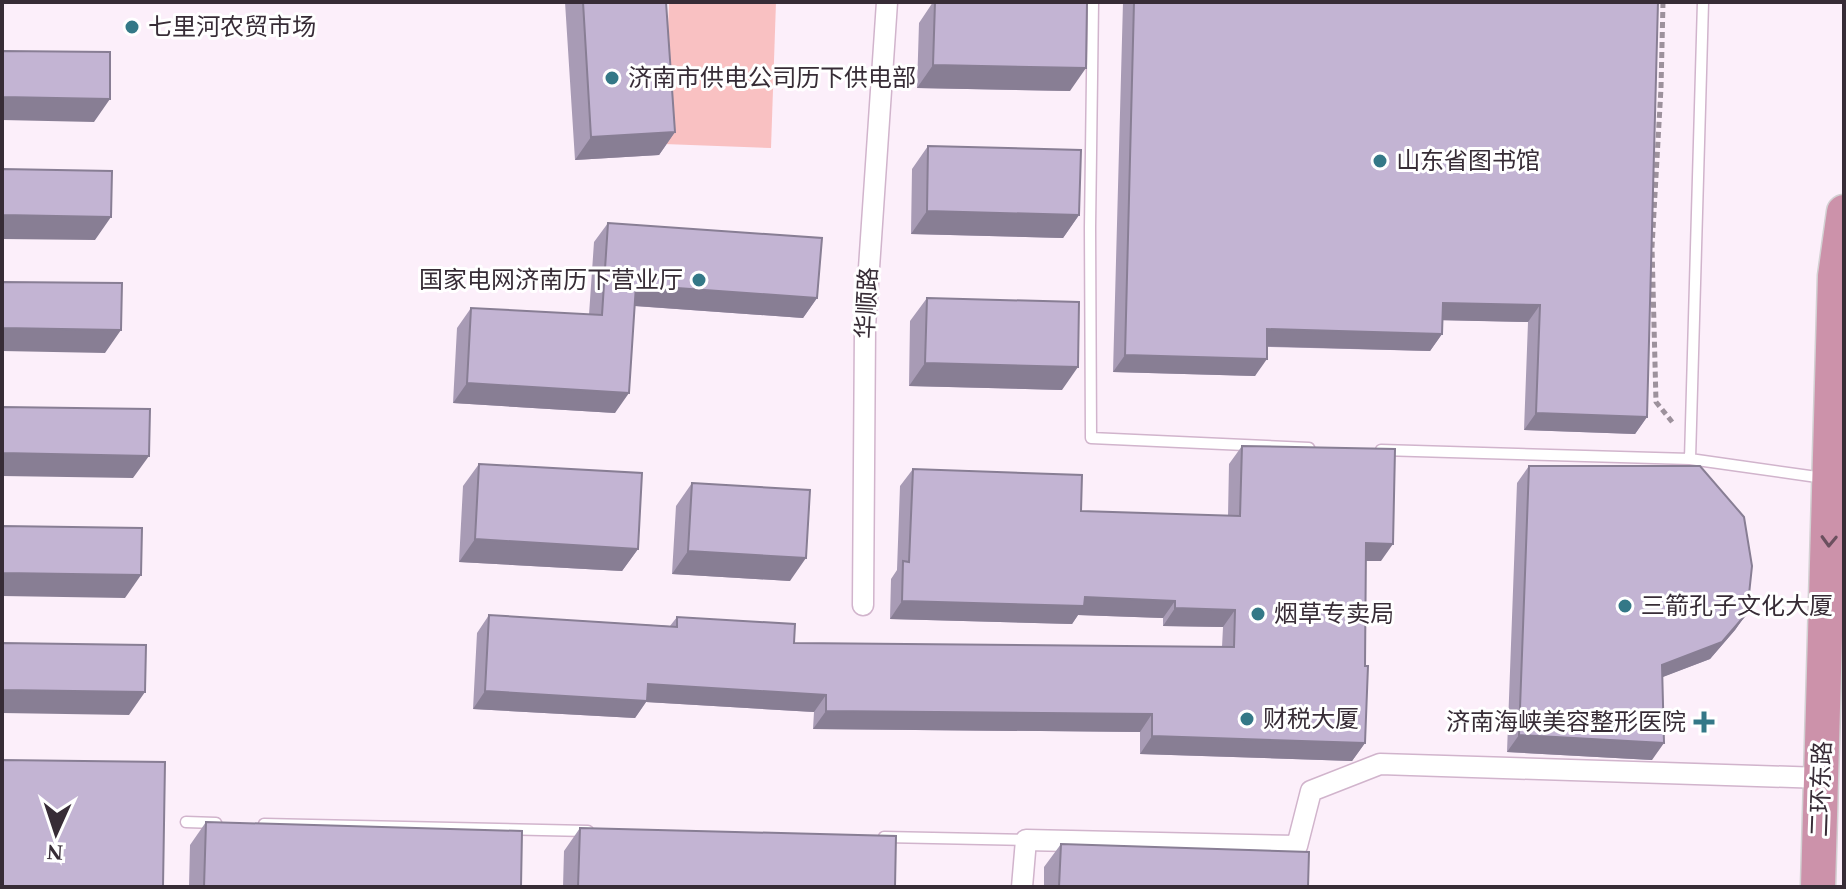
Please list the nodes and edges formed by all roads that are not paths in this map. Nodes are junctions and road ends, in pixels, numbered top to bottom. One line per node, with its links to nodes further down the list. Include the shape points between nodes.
1 (887, 2): 9 (street, 华顺路, via 865,327)
2 (1093, 2): 5 (lane, via 1091,438)
3 (1703, 2): 7 (lane)
4 (1844, 212): 8 (highway, 二环东路, via 1835,276)
5 (1322, 448)
6 (1368, 450): 7 (lane)
7 (1690, 459): 8 (lane)
8 (1831, 479): 10 (highway, 二环东路, one-way to 10)
9 (863, 605)
10 (1833, 770): 16 (street, via 1380,764 1311,791 1297,846); 18 (highway, 二环东路); 19 (highway)
11 (186, 822): 12 (lane)
12 (234, 823)
13 (250, 824): 14 (lane)
14 (598, 831)
15 (868, 837): 16 (lane)
16 (1026, 840): 17 (street)
17 (1022, 887)
18 (1818, 887)
19 (1839, 887)

